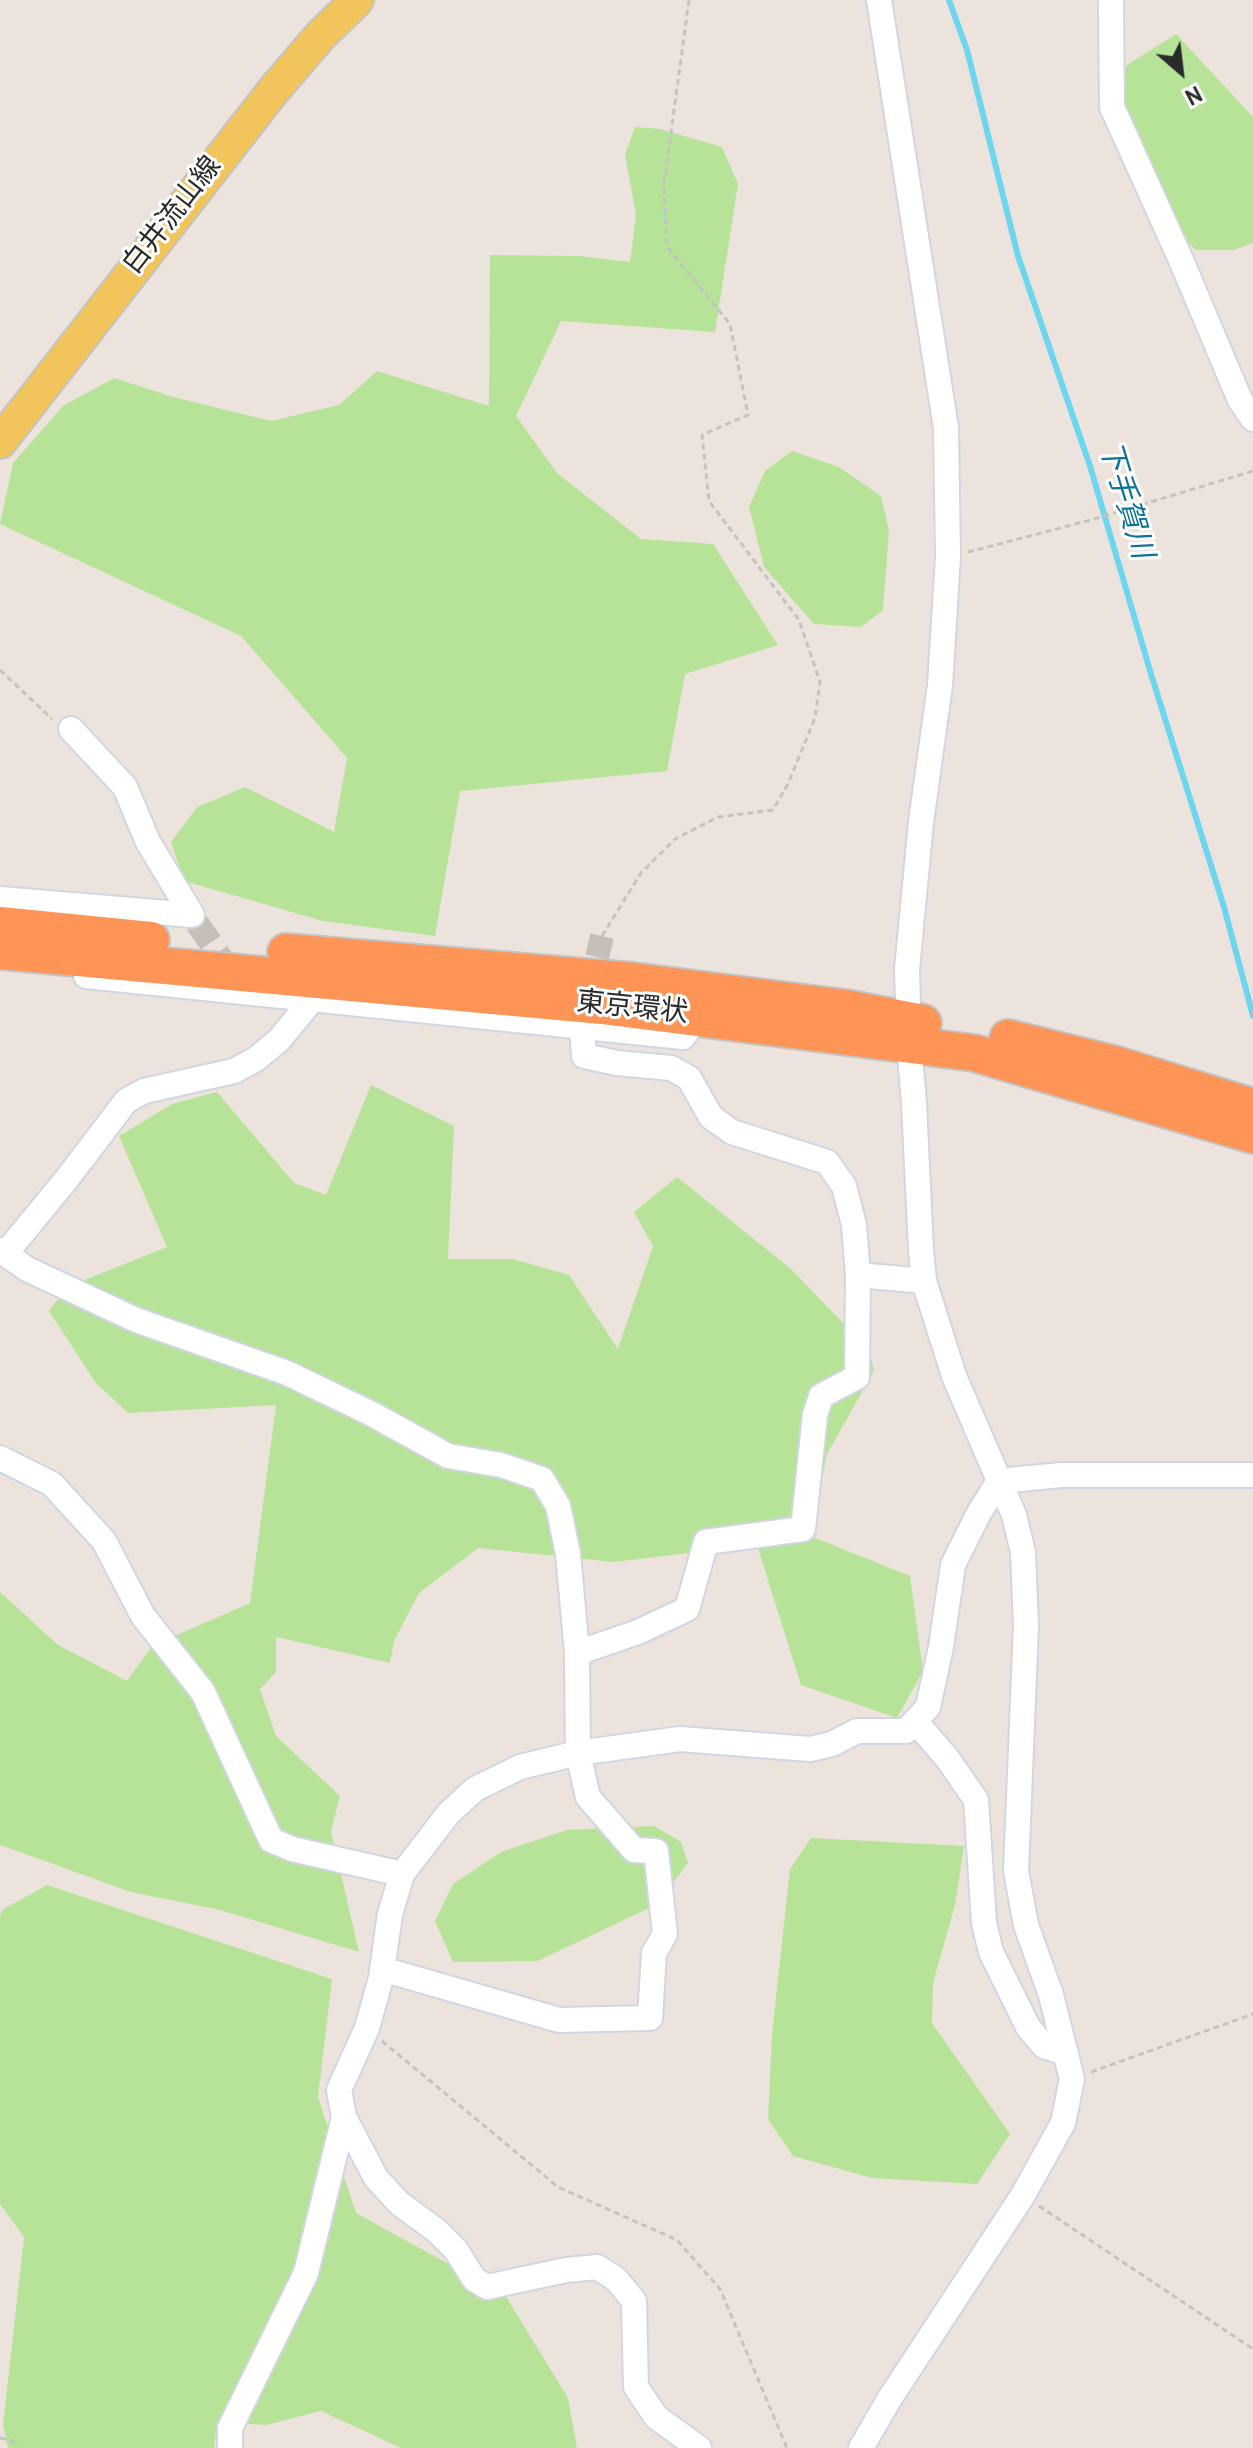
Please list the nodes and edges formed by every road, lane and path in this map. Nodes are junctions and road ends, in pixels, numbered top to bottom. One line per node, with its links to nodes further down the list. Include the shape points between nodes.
1 (357, 0): 6 (main road, 白井流山線, via 273,91)
2 (689, 0): 12 (path, via 664,184 667,247 730,324 748,415 702,435 709,501 799,620 820,682 815,718 773,810 718,817 675,839 641,873)
3 (879, 0): 8 (street, via 946,428)
4 (1111, 0): 5 (street, via 1112,107 1240,400)
5 (1253, 419)
6 (0, 442)
7 (1253, 471): 8 (path)
8 (948, 557): 18 (street, via 940,685 909,954)
9 (0, 670): 10 (path, via 53,720)
10 (71, 729): 11 (street, via 125,787 148,842 195,919)
11 (0, 899)
12 (602, 936)
13 (4, 943): 14 (highway, 東京環状); 15 (street, via 16,968 242,989)
14 (397, 976): 16 (highway, 東京環状); 18 (highway, 東京環状, via 633,981 845,1008)
15 (311, 1001): 17 (street); 21 (street, via 279,1040 234,1071 144,1091 126,1101)
16 (698, 1016): 17 (street, via 683,1037); 18 (highway, 東京環状)
17 (582, 1026): 22 (street, via 584,1056 671,1068 689,1078 711,1117 732,1132 827,1162 844,1186)
18 (909, 1032): 19 (highway, 東京環状, via 983,1032); 20 (highway, 東京環状); 23 (street)
19 (1253, 1107)
20 (1253, 1135)
21 (3, 1252): 27 (street, via 41,1276 136,1320 287,1373 448,1456 542,1479 558,1506 568,1554)
22 (858, 1275): 23 (street); 27 (street, via 857,1377 821,1396 803,1529 706,1542 687,1609)
23 (924, 1281): 26 (street, via 954,1376)
24 (0, 1458): 32 (street, via 52,1484 104,1541 143,1616 203,1692 271,1840)
25 (1253, 1475): 26 (street, via 1061,1475)
26 (999, 1481): 28 (street, via 953,1565 928,1707); 31 (street, via 1023,1552 1026,1625)
27 (577, 1653): 29 (street)
28 (915, 1721): 29 (street, via 906,1731 857,1731 810,1749 680,1739); 30 (street)
29 (578, 1753): 32 (street, via 520,1767 475,1789 449,1813); 33 (street, via 588,1797 634,1850 656,1851 665,1934 654,1953 650,2018 559,2020)
30 (976, 1800): 31 (street); 35 (street, via 984,1923)
31 (1017, 1801): 34 (street, via 1016,1871 1026,1925)
32 (402, 1874): 33 (street)
33 (382, 1969): 37 (street)
34 (1045, 1978): 35 (street); 38 (street)
35 (1007, 1986): 38 (street, via 1044,2046)
36 (1253, 2014): 39 (path)
37 (367, 2028): 40 (street, via 339,2090); 49 (path, via 558,2187 677,2240 720,2289)
38 (1066, 2053): 39 (street)
39 (1072, 2079): 41 (street, via 1063,2123)
40 (344, 2117): 47 (street, via 306,2273 230,2428); 48 (street, via 376,2178 437,2231 474,2279 487,2287 597,2267 616,2279 634,2301 636,2387 656,2417)
41 (1023, 2195): 43 (path); 50 (street)
42 (1253, 2341): 43 (path)
43 (1245, 2343): 44 (path)
44 (1253, 2349)
45 (0, 2438): 46 (path, via 13,2441)
46 (16, 2448)
47 (230, 2448)
48 (699, 2448)
49 (787, 2448)
50 (861, 2448)

